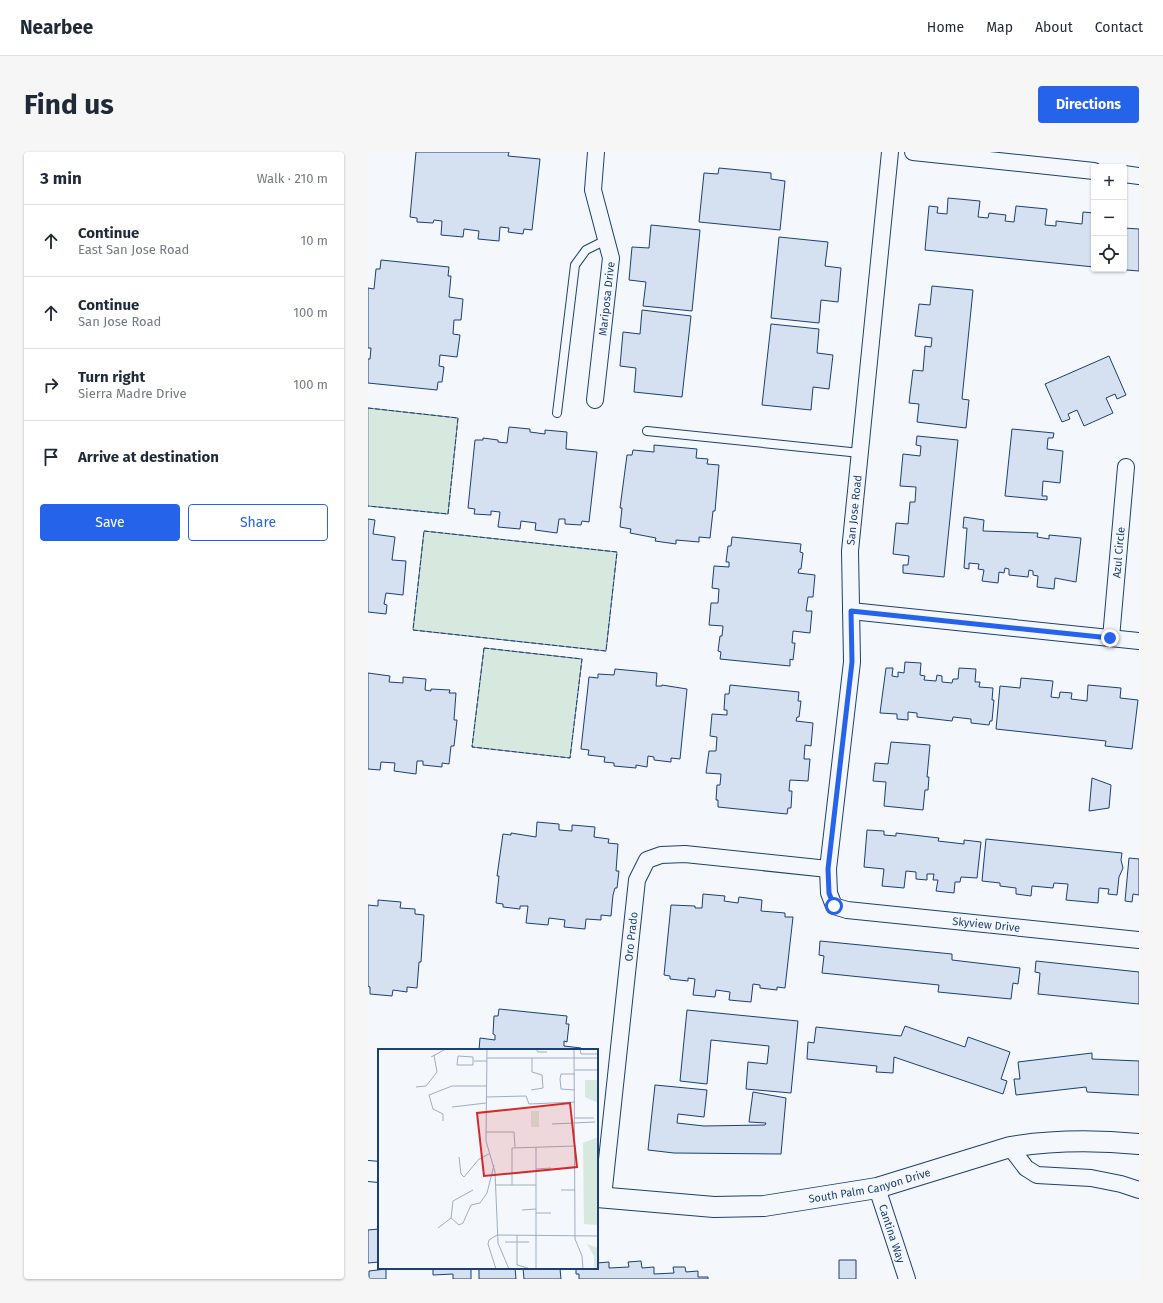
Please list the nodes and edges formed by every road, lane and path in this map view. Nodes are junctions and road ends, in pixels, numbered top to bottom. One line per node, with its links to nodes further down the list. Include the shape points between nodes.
1 (596, 152): 7 (street, Mariposa Drive, via 592,190)
2 (890, 152): 11 (street, San Jose Road)
3 (913, 152): 4 (street)
4 (1091, 171)
5 (1127, 174): 6 (street)
6 (1139, 176)
7 (606, 240): 8 (street, Mariposa Drive, via 611,258); 9 (lane, via 586,250 576,265)
8 (595, 400)
9 (557, 413)
10 (647, 431): 11 (lane)
11 (860, 453): 13 (street, San Jose Road, via 850,551)
12 (1126, 467): 14 (street, Azul Circle)
13 (851, 611): 14 (street); 16 (street, San Jose Road, via 852,662)
14 (1110, 638): 15 (street)
15 (1139, 641)
16 (828, 869): 17 (street, San Jose Road, via 829,893); 25 (street, Oro Prado, via 685,854 661,855 647,860 637,880)
17 (834, 906): 18 (street, Skyview Drive, via 847,910)
18 (1139, 940)
19 (1139, 1144): 20 (street, South Palm Canyon Drive, via 1104,1141 1033,1143)
20 (1010, 1147): 23 (street, South Palm Canyon Drive); 24 (street, via 1026,1168 1037,1175 1091,1178)
21 (368, 1171): 22 (street)
22 (378, 1172)
23 (877, 1188): 25 (street, South Palm Canyon Drive, via 764,1206 714,1208); 26 (street, Cantina Way)
24 (1139, 1190)
25 (600, 1197)
26 (907, 1279)

